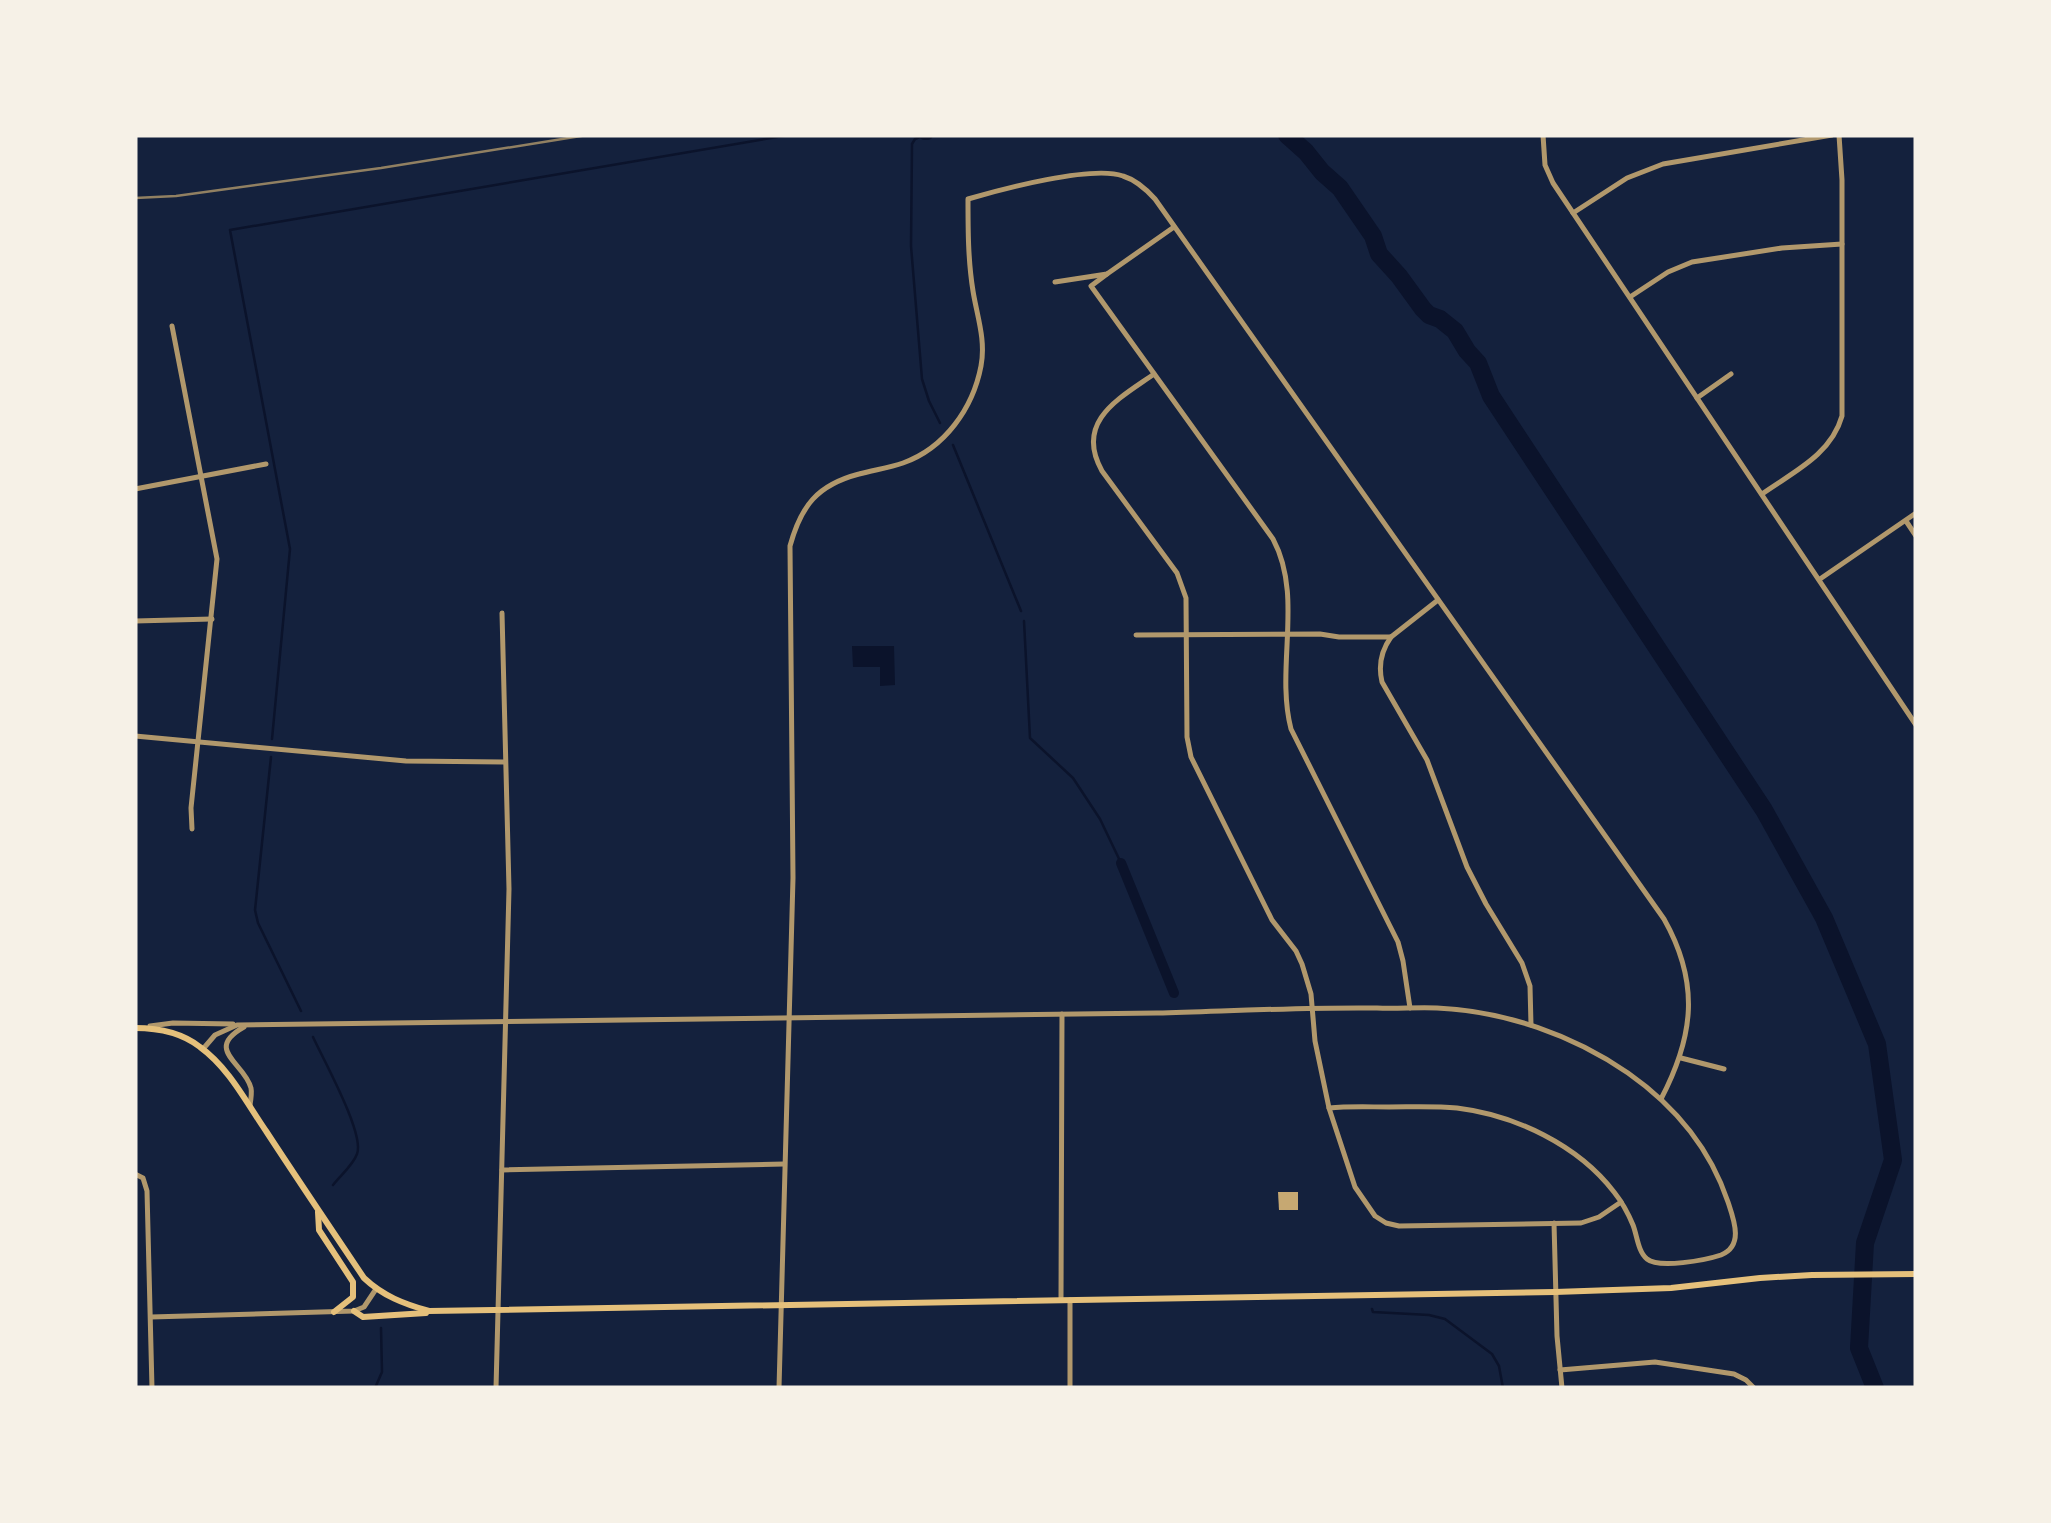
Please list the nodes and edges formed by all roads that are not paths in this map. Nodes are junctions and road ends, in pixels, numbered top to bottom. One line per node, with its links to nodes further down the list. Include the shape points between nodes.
1 (1543, 135): 3 (street, via 1545,165)
2 (1836, 135): 3 (street, via 1664,164); 5 (street)
3 (1573, 212): 8 (street)
4 (1174, 227): 6 (street); 21 (street); 37 (street, via 1146,189 1111,173 968,199 982,360 965,412 916,457 832,483 796,521 790,546)
5 (1842, 244): 8 (street, via 1692,262); 16 (street, via 1840,422 1821,452)
6 (1107, 274): 7 (street); 10 (street, via 1091,286)
7 (1054, 282)
8 (1630, 298): 12 (street)
9 (172, 326): 14 (street)
10 (1154, 374): 25 (street, via 1273,538 1286,576); 26 (street, via 1104,413 1094,452 1180,579)
11 (1731, 374): 12 (street)
12 (1697, 398): 16 (street)
13 (266, 464): 14 (street)
14 (202, 476): 15 (street); 23 (street, via 218,559)
15 (135, 489)
16 (1762, 494): 20 (street)
17 (1916, 513): 18 (street)
18 (1906, 521): 19 (street); 20 (street)
19 (1916, 536)
20 (1819, 580): 29 (street)
21 (1438, 600): 28 (street); 43 (street, via 1672,934 1689,1000)
22 (502, 613): 32 (street)
23 (212, 619): 24 (street); 31 (street)
24 (135, 621)
25 (1287, 634): 26 (street); 28 (street); 35 (street, via 1291,729 1398,942)
26 (1186, 635): 27 (street); 34 (street, via 1191,757 1272,920 1302,964)
27 (1136, 636)
28 (1391, 636): 40 (street, via 1380,662 1384,688 1426,760 1467,868 1522,963)
29 (1916, 726)
30 (135, 736): 31 (street)
31 (199, 742): 32 (street, via 406,761); 33 (street)
32 (504, 762): 38 (street, via 510,879)
33 (192, 829)
34 (1312, 1007): 35 (street); 36 (street); 47 (street)
35 (1410, 1008): 40 (street, via 1472,1012)
36 (1062, 1014): 37 (street); 57 (street)
37 (789, 1018): 38 (street); 48 (street)
38 (506, 1023): 39 (street); 49 (street)
39 (246, 1026): 41 (street); 42 (street, via 220,1032); 46 (street, via 226,1047 251,1086)
40 (1532, 1026): 45 (street, via 1594,1052)
41 (136, 1028): 42 (main road, via 177,1034)
42 (203, 1049): 46 (main road)
43 (1680, 1058): 44 (street); 45 (street)
44 (1724, 1069)
45 (1661, 1099): 51 (street, via 1715,1170 1736,1238 1720,1255 1652,1262 1642,1254)
46 (250, 1108): 52 (main road)
47 (1329, 1108): 51 (street, via 1431,1106 1500,1117 1562,1146); 53 (street, via 1355,1187 1380,1220 1399,1226)
48 (785, 1164): 49 (street); 58 (street)
49 (502, 1170): 59 (street)
50 (135, 1174): 63 (street, via 147,1191)
51 (1621, 1202): 53 (street, via 1593,1220)
52 (318, 1210): 55 (main road); 62 (main road, via 319,1230 353,1282 353,1297)
53 (1554, 1224): 56 (street)
54 (1916, 1274): 56 (main road)
55 (376, 1288): 60 (street); 61 (main road, via 405,1305)
56 (1555, 1292): 57 (main road); 64 (street)
57 (1066, 1300): 58 (main road); 68 (street)
58 (781, 1305): 59 (main road); 67 (street)
59 (498, 1310): 61 (main road); 66 (street)
60 (354, 1311): 61 (main road, via 363,1317); 62 (street)
61 (438, 1311)
62 (334, 1312): 63 (street)
63 (151, 1317): 65 (street)
64 (1560, 1370): 69 (street); 70 (street, via 1655,1362 1734,1374)
65 (152, 1388)
66 (496, 1388)
67 (778, 1388)
68 (1070, 1388)
69 (1562, 1388)
70 (1754, 1388)

